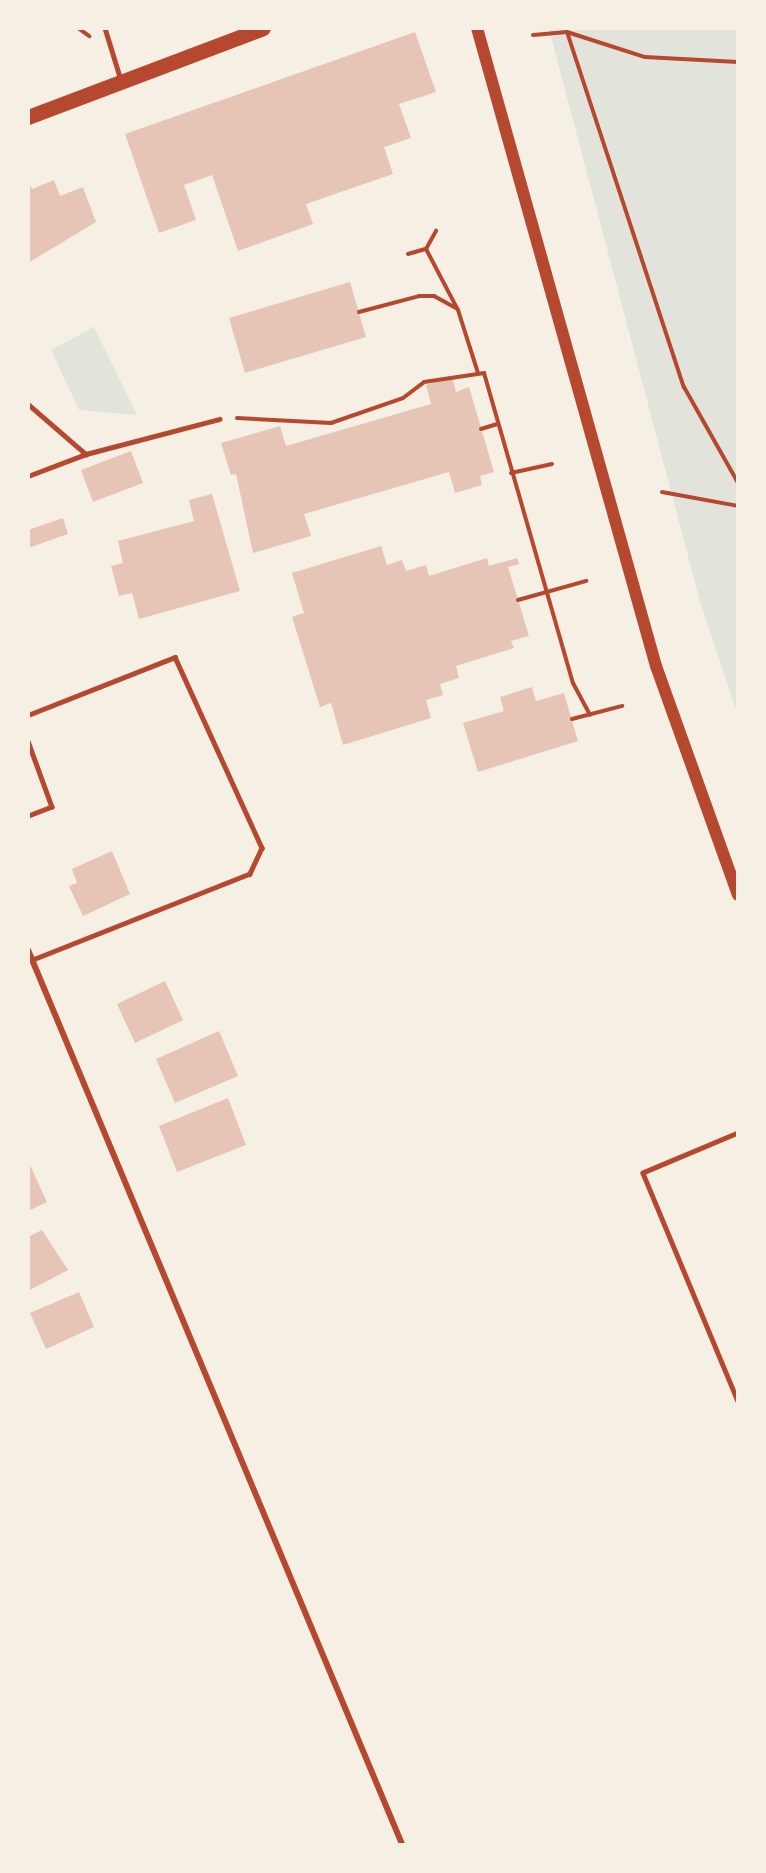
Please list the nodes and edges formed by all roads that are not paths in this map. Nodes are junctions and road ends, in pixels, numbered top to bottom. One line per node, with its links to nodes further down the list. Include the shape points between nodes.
1 (105, 28): 4 (lane)
2 (263, 28): 4 (main road)
3 (477, 28): 13 (main road, via 656,666)
4 (122, 81): 5 (main road)
5 (28, 117)
6 (28, 404): 8 (lane)
7 (219, 419): 8 (lane)
8 (86, 454): 9 (lane)
9 (28, 477)
10 (28, 715): 15 (lane, via 175,657 262,848 250,874)
11 (28, 741): 12 (lane, via 52,807)
12 (28, 816)
13 (738, 895)
14 (28, 950): 15 (street)
15 (33, 960): 18 (street)
16 (738, 1133): 17 (lane, via 643,1173)
17 (738, 1401)
18 (402, 1845)

